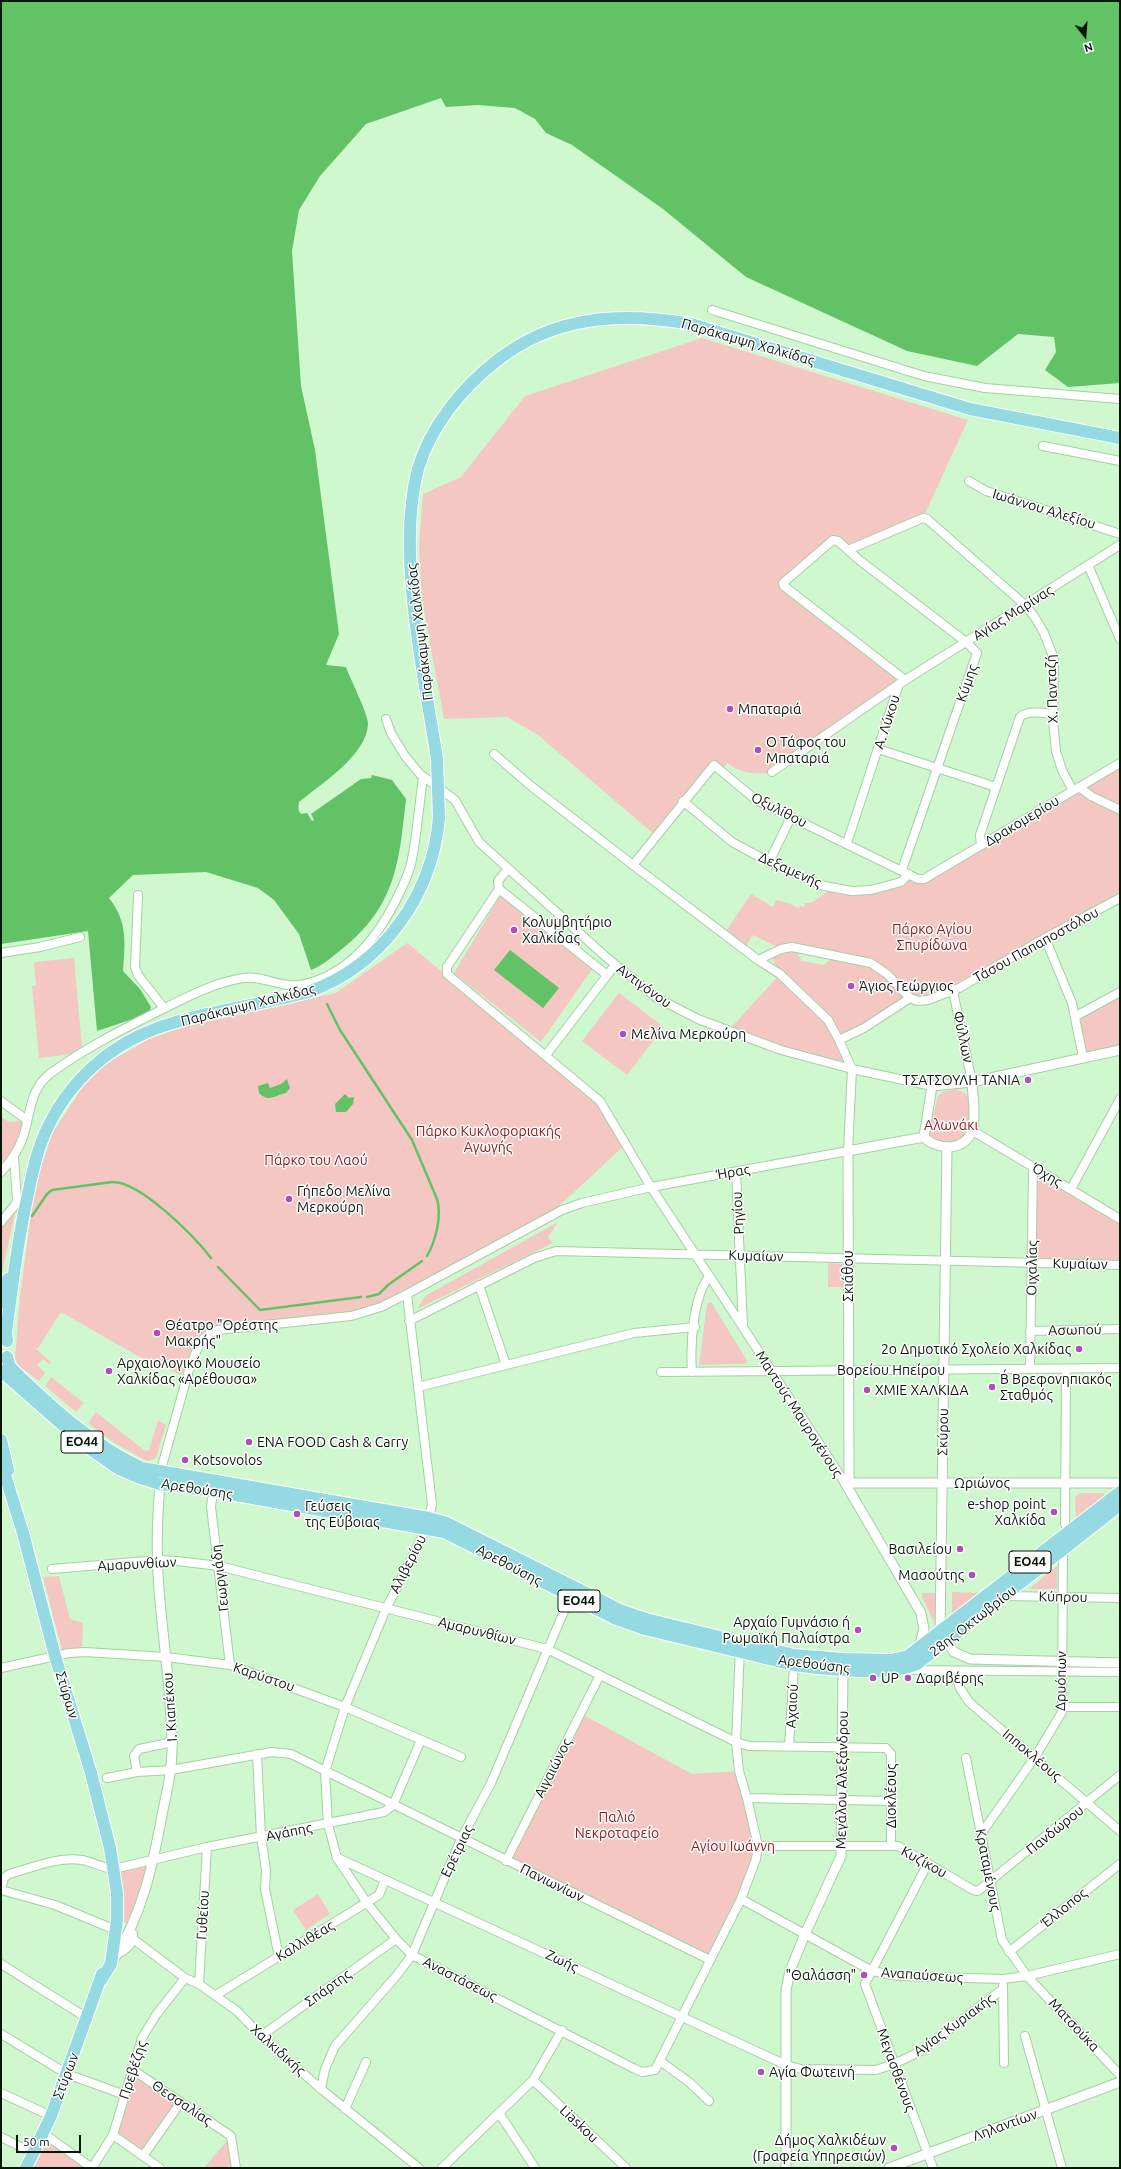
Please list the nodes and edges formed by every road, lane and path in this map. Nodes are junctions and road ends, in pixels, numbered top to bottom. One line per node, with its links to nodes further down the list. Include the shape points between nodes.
1 (712, 310): 2 (street, via 924,376 985,388)
2 (1120, 400)
3 (1120, 438): 72 (main road, Παράκαμψη Χαλκίδας, bridge, via 970,409 691,324 654,318 614,317 579,322 544,333 510,351 488,367 468,387 437,428 418,469 411,524 413,597 437,759 439,818 435,846 427,873 408,912 381,946 352,971 327,985 308,992 156,1028 115,1049 83,1076 58,1109 41,1143 32,1173)
4 (1043, 446): 5 (street)
5 (1120, 461)
6 (969, 481): 7 (street, Ιωάννου Αλεξίου, via 986,491)
7 (1120, 534)
8 (1120, 545): 10 (street, Αγίας Μαρίνας)
9 (848, 550): 11 (street, Κύμης, via 833,540 783,583); 12 (street, Χ. Πανταζή, via 923,518); 14 (street, Κύμης)
10 (1088, 565): 12 (street, Αγίας Μαρίνας); 13 (street)
11 (784, 586): 15 (street, Α. Λύκου)
12 (1024, 605): 14 (street, Αγίας Μαρίνας); 16 (street, Χ. Πανταζή, via 1044,633 1054,659)
13 (1120, 639)
14 (966, 642): 15 (street, Αγίας Μαρίνας); 21 (street, Κύμης, via 977,653)
15 (902, 682): 18 (street, Α. Λύκου); 22 (street, Αγίας Μαρίνας)
16 (1053, 714): 24 (street, via 1033,713 1020,717); 25 (street, Χ. Πανταζή, via 1058,762)
17 (386, 719): 23 (street, Αντιγόνου, via 404,756)
18 (878, 748): 21 (street); 29 (street, Α. Λύκου)
19 (494, 754): 32 (street)
20 (1120, 763): 25 (street, Δρακομερίου)
21 (938, 768): 24 (street); 34 (street, Κύμης)
22 (772, 772)
23 (423, 777): 33 (street, Αντιγόνου, via 455,800 475,836); 48 (street, via 408,875 380,929 361,953 335,971 308,983 289,985 244,978 192,994)
24 (996, 787): 30 (street, via 980,835)
25 (1076, 789): 27 (street); 30 (street, Δρακομερίου)
26 (683, 802): 28 (street, Οξυλίθου, via 714,764 756,800); 31 (street, Δεξαμενής, via 732,842); 32 (street, Οξυλίθου)
27 (1120, 810)
28 (791, 816): 29 (street, Οξυλίθου); 31 (street)
29 (847, 843): 34 (street, Οξυλίθου)
30 (981, 845): 35 (street, Δρακομερίου)
31 (769, 862): 34 (street, Δεξαμενής, via 824,886 852,891 870,890 901,882)
32 (633, 865): 42 (street)
33 (508, 869): 36 (street, via 498,881); 43 (street, Αντιγόνου)
34 (905, 872): 35 (street, Οξυλίθου)
35 (924, 879)
36 (499, 889): 44 (street); 52 (street, Μαντούς Μαυρογένους, via 448,965 446,972)
37 (138, 895): 48 (street, via 135,967 138,975)
38 (1120, 898): 40 (street, Τάσου Παπαποστόλου)
39 (80, 937): 41 (street)
40 (1044, 938): 45 (street, Τάσου Παπαποστόλου); 49 (street)
41 (1, 953)
42 (758, 960): 47 (street, via 781,949 792,947 871,963 887,974); 50 (street, via 780,974 828,1020)
43 (615, 965): 44 (street); 54 (street, Αντιγόνου, via 657,998 698,1019 781,1050)
44 (607, 975): 52 (street)
45 (953, 991): 47 (street, Τάσου Παπαποστόλου, via 928,1000 918,1001); 55 (street, Φύλλων)
46 (1120, 992): 49 (street)
47 (910, 998): 50 (street, via 864,1028)
48 (164, 1008): 59 (street, via 94,1044 49,1074 34,1094)
49 (1076, 1016): 53 (street)
50 (839, 1040): 54 (street)
51 (1120, 1050): 53 (street)
52 (546, 1055): 68 (street, Μαντούς Μαυρογένους, via 600,1101)
53 (1083, 1057): 55 (street)
54 (852, 1068): 56 (street, Αντιγόνου); 63 (street, Σκιάθου)
55 (972, 1082): 56 (street); 60 (street)
56 (932, 1086): 61 (street)
57 (1120, 1099): 69 (street)
58 (1, 1101): 59 (street)
59 (27, 1120): 64 (street, via 23,1138)
60 (973, 1131): 62 (street, via 962,1143); 65 (street, Όχης)
61 (924, 1137): 62 (street, via 934,1144); 63 (street, Ήρας)
62 (947, 1147): 76 (street, Σκύρου)
63 (848, 1151): 67 (street, Ήρας); 75 (street, Σκιάθου)
64 (14, 1157): 66 (street); 71 (street, via 16,1206)
65 (1033, 1167): 69 (street, Όχης); 77 (street, Οιχαλίας)
66 (1, 1172)
67 (736, 1172): 68 (street, Ήρας); 74 (street, Ρηγίου)
68 (651, 1187): 73 (street, Μαντούς Μαυρογένους); 81 (street, Ήρας, via 562,1210)
69 (1071, 1190): 70 (street, Όχης)
70 (1120, 1219)
71 (1, 1222)
72 (16, 1251): 82 (main road, Παράκαμψη Χαλκίδας); 88 (main road, Παράκαμψη Χαλκίδας)
73 (694, 1254): 74 (street, Κυμαίων); 79 (street, Μαντούς Μαυρογένους); 80 (street, Κυμαίων, via 547,1252)
74 (740, 1256): 75 (street, Κυμαίων); 85 (street, Ρηγίου)
75 (848, 1259): 76 (street, Κυμαίων); 96 (street, Σκιάθου)
76 (945, 1261): 77 (street, Κυμαίων); 94 (street, Σκύρου)
77 (1032, 1263): 78 (street, Κυμαίων); 87 (street, Οιχαλίας)
78 (1120, 1265)
79 (709, 1276): 84 (street, via 699,1294); 85 (street, Μαντούς Μαυρογένους)
80 (479, 1286): 83 (street, Κυμαίων); 90 (street)
81 (407, 1294): 83 (street, Αλιβερίου); 103 (street, Ήρας, via 351,1316 218,1330 210,1333 200,1342 189,1370)
82 (1, 1303)
83 (409, 1320): 100 (street, Αλιβερίου)
84 (695, 1327): 90 (street, via 634,1333); 99 (street)
85 (743, 1327): 95 (street, Μαντούς Μαυρογένους)
86 (1120, 1329): 87 (street, Ασωπού)
87 (1030, 1331): 92 (street, Οιχαλίας)
88 (4, 1337): 89 (main road, ΕΟ44)
89 (4, 1361): 103 (main road, Αρεθούσης / ΕΟ44, via 94,1440)
90 (506, 1365): 100 (street)
91 (1120, 1368): 93 (street, Βορείου Ηπείρου)
92 (1030, 1369): 93 (street, Βορείου Ηπείρου); 94 (street, Βορείου Ηπείρου)
93 (1066, 1369): 106 (street)
94 (944, 1370): 96 (street, Βορείου Ηπείρου); 105 (street, Σκύρου)
95 (772, 1371): 96 (street, Βορείου Ηπείρου); 99 (street, Βορείου Ηπείρου); 104 (street, Μαντούς Μαυρογένους)
96 (848, 1371): 104 (street, Σκιάθου)
97 (1, 1372): 103 (main road, Αρεθούσης / ΕΟ44, via 96,1453 129,1474)
98 (661, 1372): 99 (street, Βορείου Ηπείρου)
99 (692, 1372)
100 (418, 1387): 112 (street, Αλιβερίου, via 431,1486 432,1504)
101 (1, 1440): 108 (main road, Στύρων)
102 (1, 1462): 108 (main road, Στύρων)
103 (160, 1478): 109 (main road, Αρεθούσης / ΕΟ44); 112 (main road, Αρεθούσης / ΕΟ44, via 218,1481); 115 (street, Ι. Κιαπέκου)
104 (847, 1483): 105 (street, Ωριώνος); 126 (street, Μαντούς Μαυρογένους, via 922,1616 924,1628)
105 (942, 1483): 106 (street, Ωριώνος); 123 (street, Σκύρου)
106 (1065, 1483): 107 (street, Ωριώνος); 113 (street, via 1065,1524)
107 (1120, 1483)
108 (10, 1490): 127 (main road, Στύρων)
109 (213, 1491): 112 (main road, Αρεθούσης / ΕΟ44); 116 (street, Γεωργιάδη, via 211,1507)
110 (1120, 1492): 113 (main road, 28ης Οκτωβρίου / ΕΟ44)
111 (1120, 1506): 114 (main road, 28ης Οκτωβρίου / ΕΟ44)
112 (428, 1523): 119 (main road, Αρεθούσης / ΕΟ44); 122 (street, Αλιβερίου); 124 (main road, Αρεθούσης / ΕΟ44, via 468,1532 622,1611)
113 (1070, 1531): 123 (main road, 28ης Οκτωβρίου / ΕΟ44)
114 (1063, 1550): 118 (main road, 28ης Οκτωβρίου / ΕΟ44); 120 (street, Δρυόπων)
115 (158, 1560): 116 (street, Αμαρυνθίων); 117 (street, Αμαρυνθίων); 128 (street, Ι. Κιαπέκου, via 158,1589)
116 (219, 1566): 122 (street, Αμαρυνθίων); 131 (street, Γεωργιάδη)
117 (52, 1570)
118 (1005, 1596): 120 (street, Κύπρου); 123 (main road, 28ης Οκτωβρίου / ΕΟ44)
119 (570, 1597): 124 (main road, Αρεθούσης / ΕΟ44, via 614,1618 645,1629); 125 (street, Ερέτριας)
120 (1062, 1597): 121 (street, Κύπρου); 129 (street, Δρυόπων)
121 (1120, 1598)
122 (386, 1609): 125 (street, Αμαρυνθίων); 140 (street, Αλιβερίου)
123 (943, 1638): 126 (main road, Αρεθούσης / ΕΟ44); 129 (street, via 956,1653 970,1660); 135 (main road, 28ης Οκτωβρίου / ΕΟ44, via 917,1664)
124 (740, 1646): 126 (main road, Αρεθούσης / ΕΟ44, via 844,1659 898,1660); 132 (main road, Αρεθούσης / ΕΟ44); 145 (street)
125 (547, 1649): 139 (street, Αμαρυνθίων); 167 (street, Ερέτριας, via 491,1783)
126 (918, 1649)
127 (55, 1656): 128 (street, Καρύστου, via 85,1652); 133 (street, Καρύστου); 177 (main road, Στύρων, via 90,1773)
128 (166, 1657): 131 (street, Καρύστου); 144 (street, Ι. Κιαπέκου)
129 (1062, 1662): 130 (street); 137 (street, Δρυόπων)
130 (1120, 1663)
131 (230, 1665): 140 (street, Καρύστου)
132 (794, 1665): 134 (main road, Αρεθούσης / ΕΟ44); 146 (street, Αχαιού)
133 (1, 1668)
134 (843, 1669): 135 (main road, Αρεθούσης / ΕΟ44); 147 (street, Μεγάλου Αλεξάνδρου)
135 (897, 1670): 136 (street, Αρεθούσης)
136 (955, 1671): 137 (street, Αρεθούσης); 151 (street, Ιπποκλέους, via 960,1688 969,1702)
137 (1062, 1672): 138 (street, Αρεθούσης); 141 (street, Δρυόπων)
138 (1120, 1672)
139 (600, 1675): 145 (street, Αμαρυνθίων); 174 (street, Αιγαιώνος)
140 (345, 1707): 143 (street, Καρύστου); 155 (street, Αλιβερίου)
141 (1062, 1707): 142 (street); 151 (street, Δρυόπων, via 1060,1717)
142 (1120, 1707)
143 (421, 1740): 150 (street, Καρύστου); 162 (street)
144 (173, 1742): 153 (street, Ι. Κιαπέκου); 154 (street, via 139,1749 134,1756)
145 (736, 1742): 146 (street, Αμαρυνθίων, via 749,1746); 158 (street, via 739,1771)
146 (789, 1746): 147 (street, Αμαρυνθίων)
147 (843, 1747): 148 (street, Αμαρυνθίων); 159 (street, Μεγάλου Αλεξάνδρου)
148 (886, 1748): 160 (street, Διοκλέους, via 891,1754)
149 (257, 1754): 153 (street, Πανιωνίων); 155 (street, Πανιωνίων, via 291,1754); 166 (street)
150 (461, 1757)
151 (1035, 1757): 161 (street, Ιπποκλέους); 165 (street, Δρυόπων)
152 (966, 1758): 165 (street, Κραταμένους)
153 (171, 1770): 154 (street, Πανιωνίων); 173 (street, Ι. Κιαπέκου)
154 (137, 1772): 157 (street, Πανιωνίων)
155 (324, 1772): 162 (street, Πανιωνίων); 163 (street, Αλιβερίου)
156 (1120, 1775): 161 (street, Πανδώρου)
157 (108, 1778)
158 (747, 1798): 159 (street); 169 (street)
159 (843, 1800): 160 (street); 171 (street, Μεγάλου Αλεξάνδρου)
160 (891, 1801): 168 (street, Διοκλέους)
161 (1088, 1803): 164 (street, Ιπποκλέους); 179 (street, Πανδώρου)
162 (393, 1805): 163 (street, Αγάπης, via 384,1812); 167 (street, Πανιωνίων)
163 (328, 1824): 166 (street, Αγάπης); 172 (street, Αναστάσεως)
164 (1120, 1831)
165 (981, 1834): 179 (street, Κραταμένους)
166 (260, 1837): 170 (street, Αγάπης); 193 (street, via 266,1870 265,1889)
167 (461, 1839): 174 (street, Πανιωνίων); 183 (street, Ερέτριας)
168 (891, 1845): 171 (street, Κυζίκου); 175 (street, Κυζίκου, via 898,1846)
169 (758, 1846): 171 (street, Κυζίκου); 181 (street, via 756,1859)
170 (206, 1847): 173 (street, Αγάπης); 202 (street, Γυθείου)
171 (842, 1847): 187 (street, Μεγάλου Αλεξάνδρου, via 841,1856)
172 (337, 1858): 178 (street, Ζωής); 184 (street, Αναστάσεως)
173 (153, 1860): 177 (street, Αγάπης); 185 (street, Ι. Κιαπέκου)
174 (506, 1861): 195 (street, Πανιωνίων)
175 (928, 1863): 179 (street, Κυζίκου, via 973,1890 978,1891); 197 (street, Μεγασθένους)
176 (1120, 1864): 190 (street, Έλλοπος)
177 (114, 1869): 180 (street, via 82,1860 60,1861 6,1876); 182 (main road, Στύρων)
178 (385, 1880): 183 (street, Ζωής); 184 (street, Καλλιθέας, via 379,1895)
179 (989, 1883): 190 (street, Κραταμένους, via 1002,1940)
180 (1, 1890): 186 (street, via 55,1905)
181 (741, 1899): 187 (street, Αναπαύσεως); 195 (street)
182 (118, 1901): 186 (main road, Στύρων); 194 (main road, Στύρων)
183 (433, 1902): 191 (street, Ερέτριας); 205 (street, Ζωής)
184 (368, 1903): 189 (street, Αναστάσεως); 193 (street, Καλλιθέας)
185 (133, 1925): 188 (street, Ι. Κιαπέκου); 194 (street, Ι. Κιαπέκου)
186 (111, 1928): 201 (main road, Στύρων)
187 (805, 1934): 197 (street, Αναπαύσεως); 215 (street, Μεγάλου Αλεξάνδρου, via 790,1971 786,1990)
188 (133, 1939): 194 (street, via 127,1949); 199 (street, Χαλκιδικής)
189 (396, 1939): 191 (street, Αναστάσεως); 209 (street, Σπάρτης)
190 (1009, 1952): 198 (street, Κραταμένους)
191 (412, 1954): 207 (street, Αναστάσεως); 221 (street, Ερέτριας, via 335,2046 325,2069)
192 (1120, 1954): 198 (street, Αναπαύσεως)
193 (279, 1957): 204 (street, Καλλιθέας)
194 (114, 1959): 201 (main road, Στύρων)
195 (710, 1960): 205 (street)
196 (1, 1964): 206 (street)
197 (872, 1971): 200 (street, Αναπαύσεως, via 898,1976); 214 (street, Μεγασθένους, via 865,1984)
198 (1027, 1976): 200 (street, Αναπαύσεως); 218 (street, Ματσούκα)
199 (185, 1978): 202 (street, Χαλκιδικής); 216 (street, Πρεβέζης, via 156,2015 142,2038)
200 (1002, 1979): 203 (street)
201 (101, 1980): 206 (main road, Στύρων)
202 (199, 1984): 204 (street, Χαλκιδικής)
203 (1003, 1989): 213 (street); 214 (street, Αγίας Κυριακής, via 919,2052)
204 (216, 1995): 209 (street, Χαλκιδικής, via 237,2011)
205 (682, 2017): 211 (street); 215 (street, Ζωής)
206 (87, 2018): 217 (main road, Στύρων)
207 (562, 2030): 211 (street, Αναστάσεως, via 635,2068 650,2072); 219 (street)
208 (1, 2034): 217 (street)
209 (261, 2036): 221 (street, Χαλκιδικής)
210 (1025, 2036): 227 (street)
211 (660, 2061): 224 (street, via 689,2082)
212 (366, 2062): 226 (street)
213 (1004, 2063)
214 (894, 2064): 215 (street, Αγίας Κυριακής, via 876,2070 801,2069); 234 (street, Μεγασθένους)
215 (786, 2065): 244 (street, Μεγάλου Αλεξάνδρου)
216 (132, 2070): 223 (street, Πρεβέζης); 225 (street, Θεσσαλίας)
217 (67, 2074): 223 (street); 229 (main road, Στύρων)
218 (1120, 2075)
219 (533, 2080): 228 (street); 243 (street, Liaskou)
220 (1120, 2082): 227 (street, Ληλαντίων)
221 (321, 2089): 226 (street, Χαλκιδικής)
222 (1, 2093): 229 (street)
223 (125, 2095): 231 (street, Πρεβέζης)
224 (709, 2101)
225 (181, 2102): 235 (street); 239 (street, Θεσσαλίας, via 231,2136)
226 (345, 2109): 240 (street, Χαλκιδικής)
227 (1045, 2110): 234 (street, Ληλαντίων); 247 (street)
228 (499, 2113): 241 (street); 242 (street)
229 (51, 2116): 230 (main road, Στύρων)
230 (43, 2133): 233 (main road, Στύρων); 237 (street)
231 (113, 2135): 235 (street); 237 (street, Πρεβέζης)
232 (1, 2137): 233 (street)
233 (33, 2153): 236 (main road, Στύρων)
234 (927, 2154): 245 (street, Ληλαντίων); 246 (street, Μεγασθένους)
235 (143, 2156): 238 (street)
236 (26, 2168)
237 (92, 2168)
238 (160, 2168)
239 (236, 2168)
240 (419, 2168)
241 (442, 2168)
242 (535, 2168)
243 (626, 2168)
244 (786, 2168)
245 (889, 2168)
246 (933, 2168)
247 (1062, 2168)

